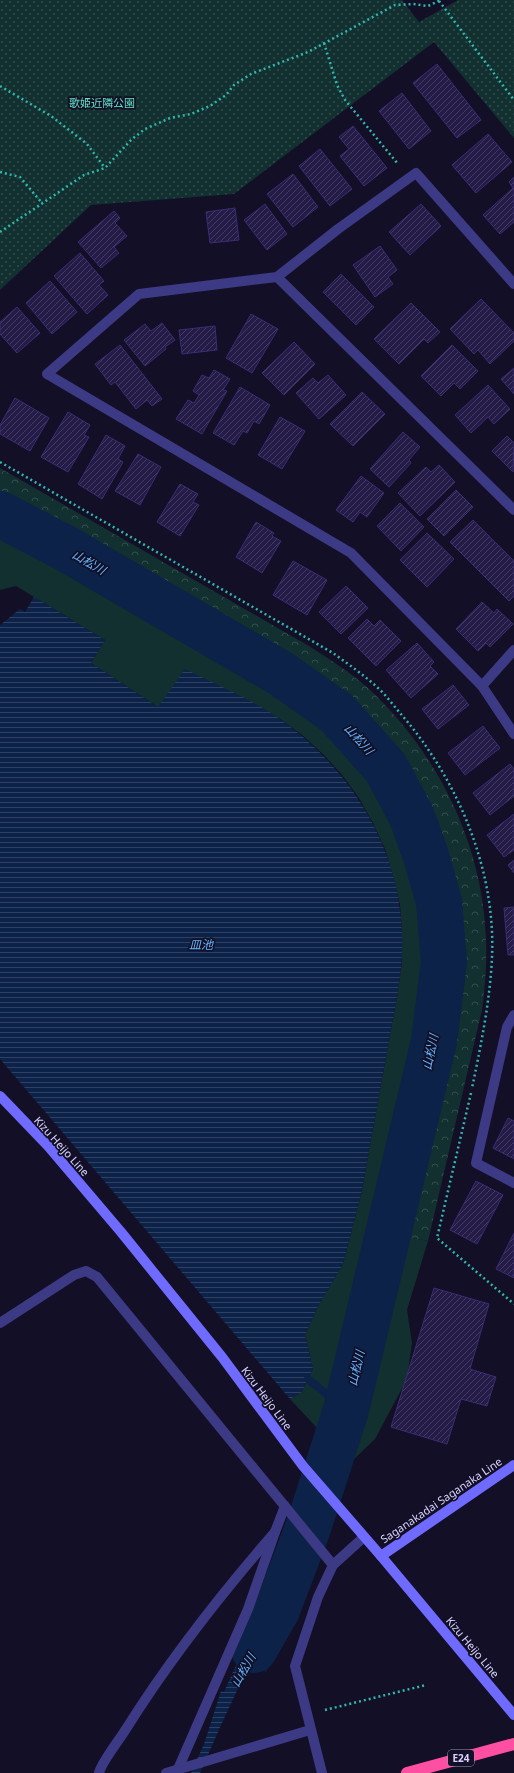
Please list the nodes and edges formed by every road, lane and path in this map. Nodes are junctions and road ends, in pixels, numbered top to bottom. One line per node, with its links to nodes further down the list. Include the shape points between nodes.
1 (396, 0): 3 (path)
2 (440, 1): 3 (path, via 428,6); 6 (path)
3 (395, 5): 4 (path)
4 (324, 44): 7 (path, via 251,74 210,106 145,128); 9 (path, via 336,85 345,100)
5 (0, 86): 7 (path, via 51,116 86,144)
6 (514, 100)
7 (105, 168): 10 (path, via 84,175)
8 (0, 172): 10 (path, via 20,177)
9 (409, 178): 12 (street); 13 (street, via 416,173)
10 (42, 203): 11 (path)
11 (0, 232)
12 (277, 277): 15 (street); 17 (street, via 138,294 47,374 351,553)
13 (514, 284)
14 (0, 462): 22 (path, via 333,653 379,688 416,731 442,769 461,806 476,845 489,901 492,956 486,1012 472,1087 437,1238)
15 (514, 510)
16 (514, 650): 17 (street)
17 (482, 686): 18 (street)
18 (514, 734)
19 (514, 1015): 21 (street, via 507,1027 476,1163)
20 (0, 1096): 27 (main road, Kizu Heijo Line, via 48,1146 121,1232 222,1357 303,1466)
21 (514, 1183)
22 (514, 1304)
23 (0, 1323): 25 (street, via 74,1275 86,1271 97,1277)
24 (514, 1465): 28 (main road, Saganakadai Saganaka Line)
25 (285, 1506): 26 (street); 29 (street)
26 (274, 1532): 35 (street, via 248,1609); 36 (street, via 226,1588 191,1635 139,1707)
27 (364, 1537): 28 (main road, Kizu Heijo Line); 29 (street)
28 (381, 1556): 32 (main road, Kizu Heijo Line)
29 (333, 1565): 31 (street, via 318,1597 295,1666)
30 (426, 1685): 31 (path)
31 (307, 1715): 33 (street)
32 (514, 1715)
33 (310, 1730): 35 (street); 38 (street)
34 (514, 1744): 39 (highway, E24)
35 (178, 1769): 37 (street)
36 (99, 1773)
37 (166, 1773)
38 (322, 1773)
39 (407, 1773)

